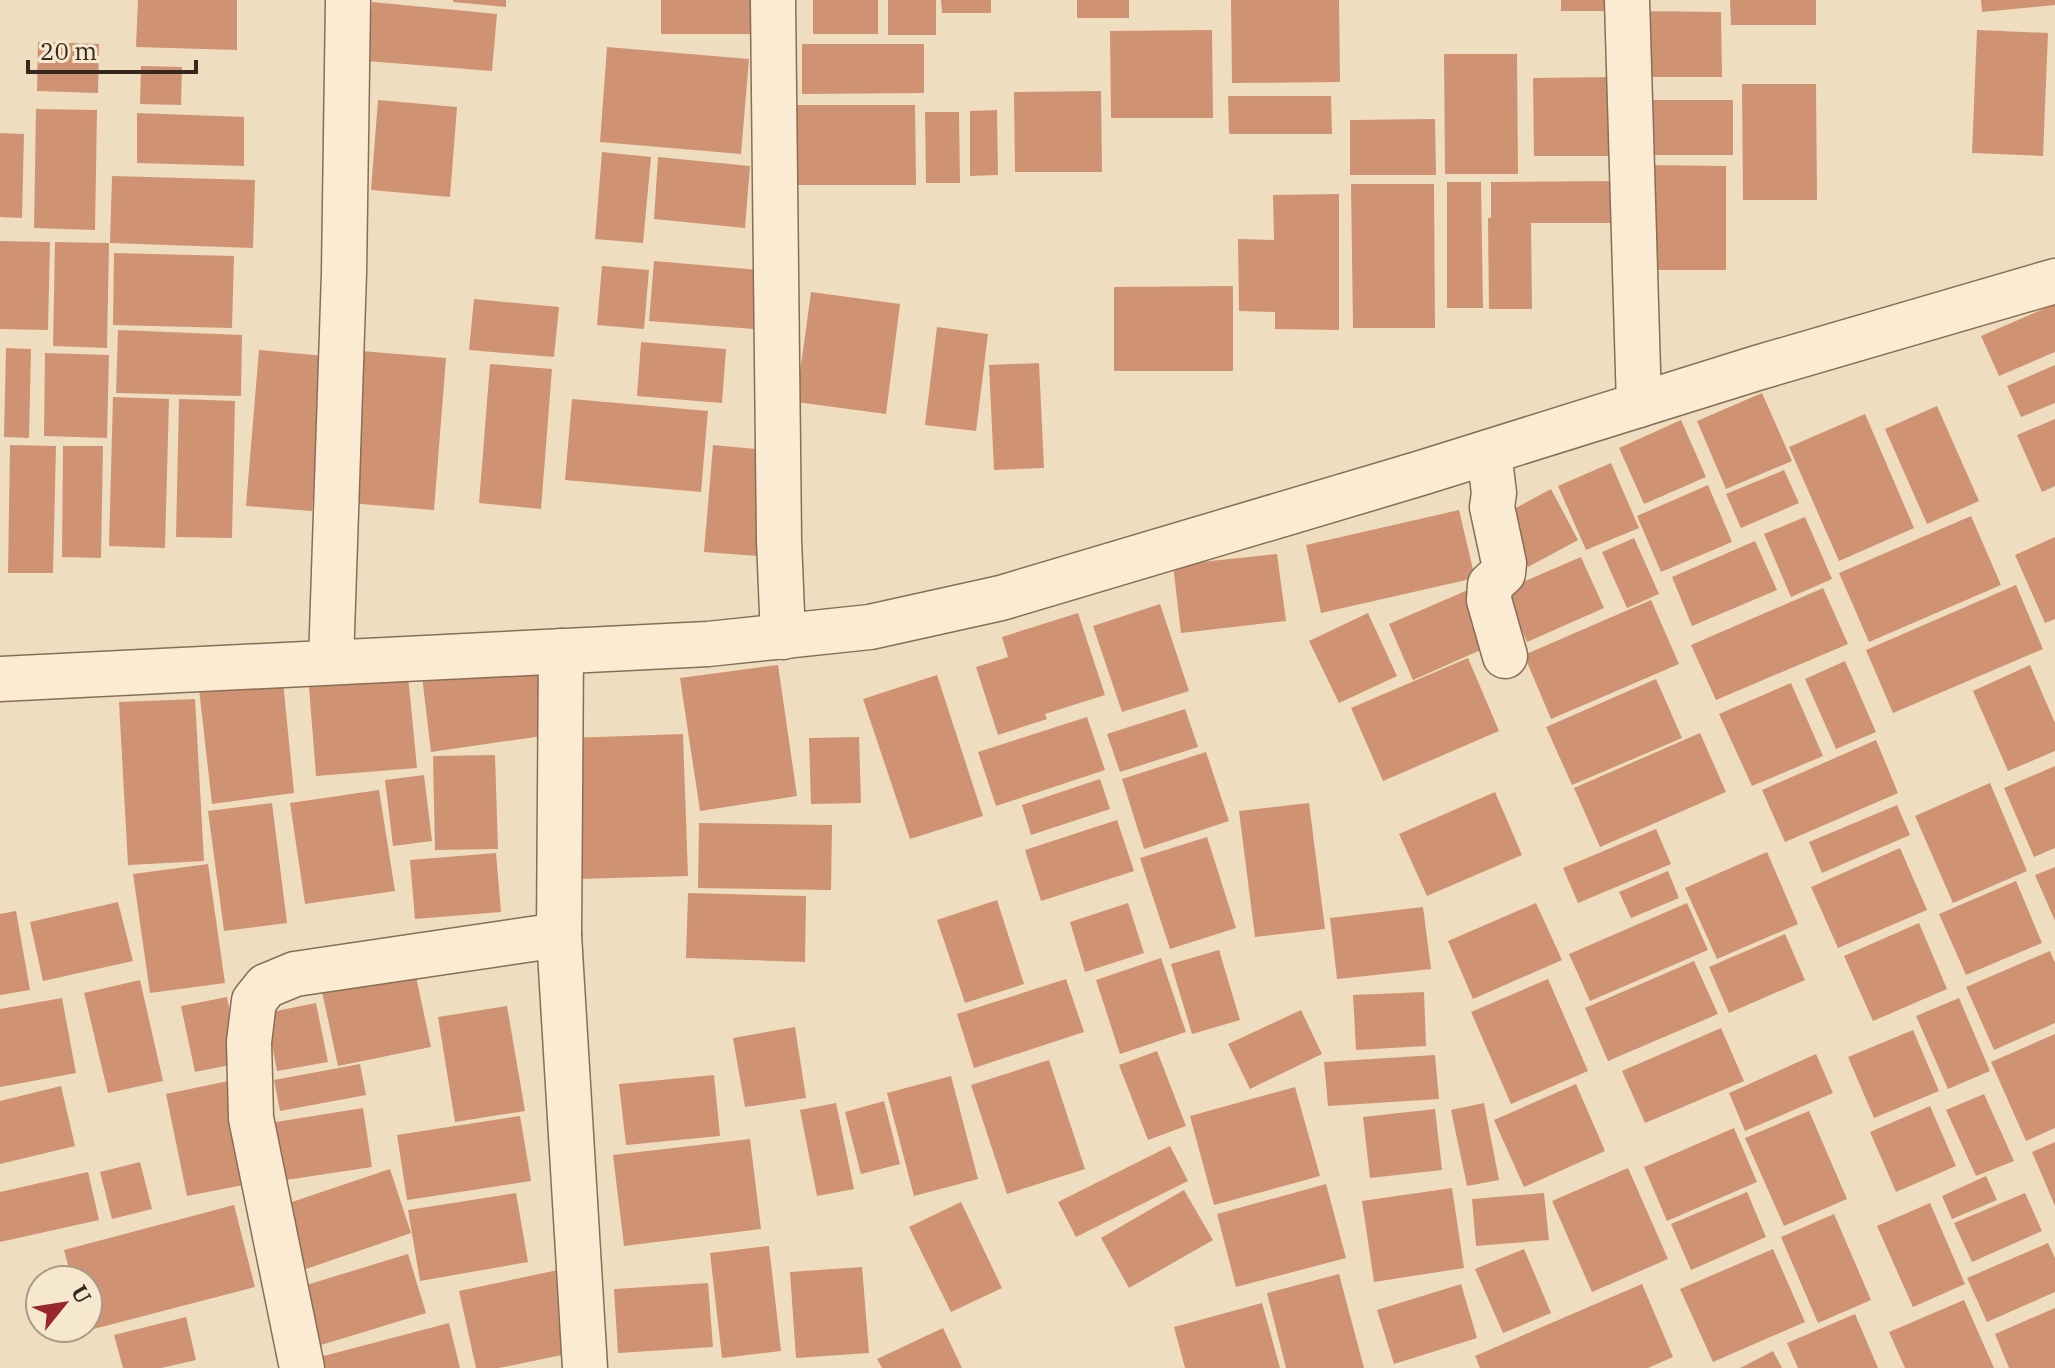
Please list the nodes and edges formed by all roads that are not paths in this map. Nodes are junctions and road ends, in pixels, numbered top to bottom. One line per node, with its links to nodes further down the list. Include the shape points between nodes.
1 (348, 0): 10 (street)
2 (773, 0): 7 (street)
3 (1627, 0): 5 (street)
4 (2055, 281): 5 (street)
5 (1639, 405): 6 (street)
6 (1489, 452): 7 (street, via 1001,598 870,627); 9 (street, via 1492,507 1504,563 1503,573 1490,585 1489,600)
7 (783, 637): 8 (street)
8 (561, 651): 10 (street); 12 (street)
9 (1505, 656)
10 (331, 662): 11 (street)
11 (0, 679)
12 (559, 935): 13 (street, via 295,974 266,986 254,1001 251,1118); 14 (street)
13 (302, 1368)
14 (585, 1368)

